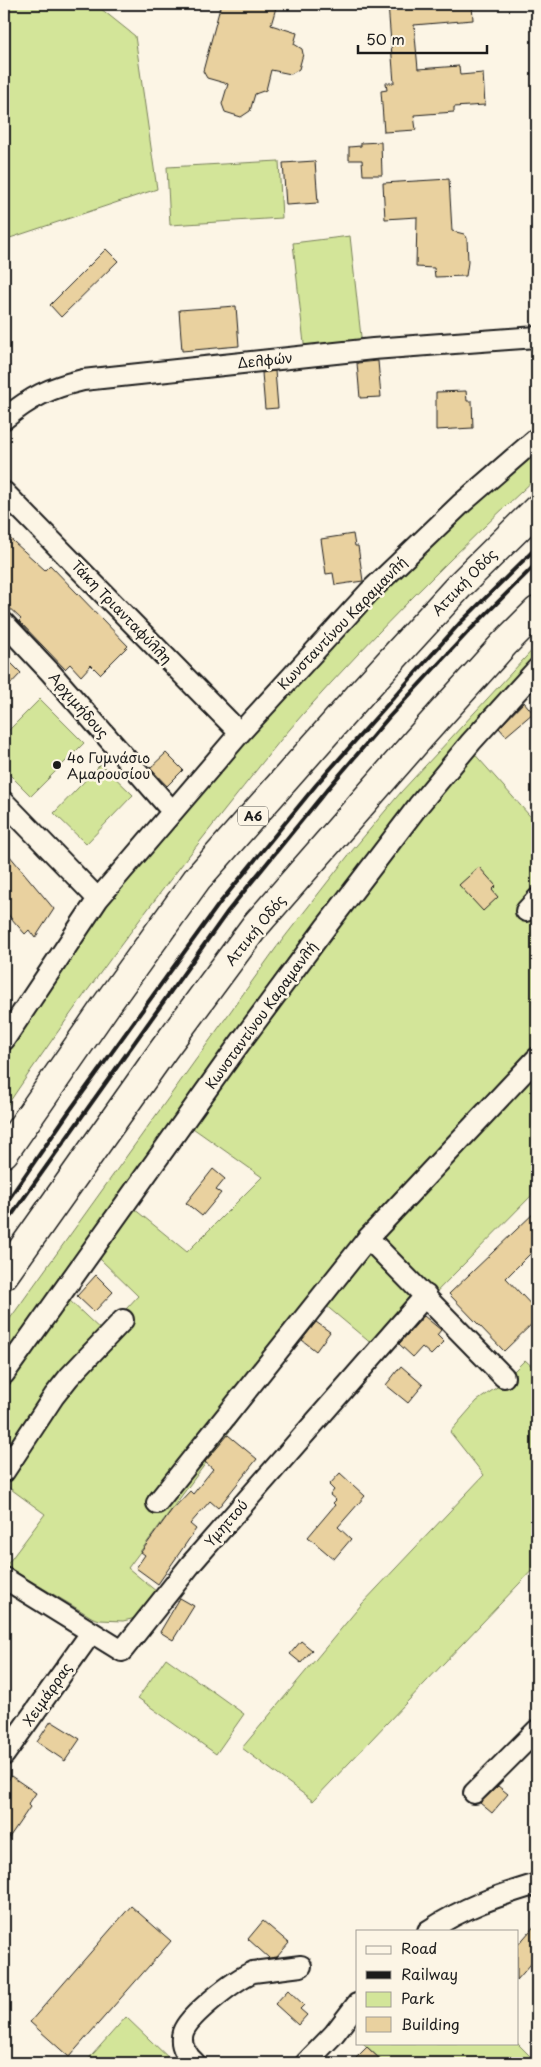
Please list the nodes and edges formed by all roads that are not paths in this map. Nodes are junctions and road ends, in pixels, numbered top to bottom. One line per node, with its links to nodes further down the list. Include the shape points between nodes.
1 (537, 337): 2 (street, Δελφών, via 373,349 83,380 43,392)
2 (4, 419)
3 (537, 438): 9 (street, Κωνσταντίνου Καραμανλή, via 462,503 369,592)
4 (4, 492): 9 (street, Τάκη Τριανταφύλλη)
5 (537, 508): 15 (highway, Αττική Οδός / Α6, via 461,584 197,879)
6 (537, 611): 17 (highway, Αττική Οδός, via 434,722 255,926)
7 (4, 623): 11 (street, Αρχιμήδους)
8 (537, 669): 20 (street, Κωνσταντίνου Καραμανλή, via 418,806 325,928)
9 (240, 733): 11 (street, Κωνσταντίνου Καραμανλή)
10 (4, 802): 12 (street)
11 (172, 811): 12 (street, Κωνσταντίνου Καραμανλή)
12 (98, 900): 13 (street, Κωνσταντίνου Καραμανλή)
13 (4, 1040)
14 (537, 1058): 16 (street)
15 (4, 1153)
16 (368, 1238): 18 (street); 23 (street)
17 (4, 1275)
18 (426, 1295): 21 (street); 25 (street, Υμηττού, via 191,1564 122,1650)
19 (123, 1320): 22 (street, via 54,1396)
20 (4, 1374)
21 (504, 1377)
22 (4, 1472)
23 (157, 1503)
24 (4, 1578): 25 (street, Υμηττού)
25 (91, 1633): 27 (street, Χειμάρρας)
26 (537, 1730): 28 (street)
27 (4, 1756)
28 (474, 1794)
29 (537, 1884): 30 (street, via 490,1898)
30 (429, 1930)
31 (301, 1966): 33 (street, via 246,1975 196,2015 188,2024 182,2040 186,2054)
32 (356, 2005): 34 (street)
33 (195, 2063)
34 (306, 2063)

